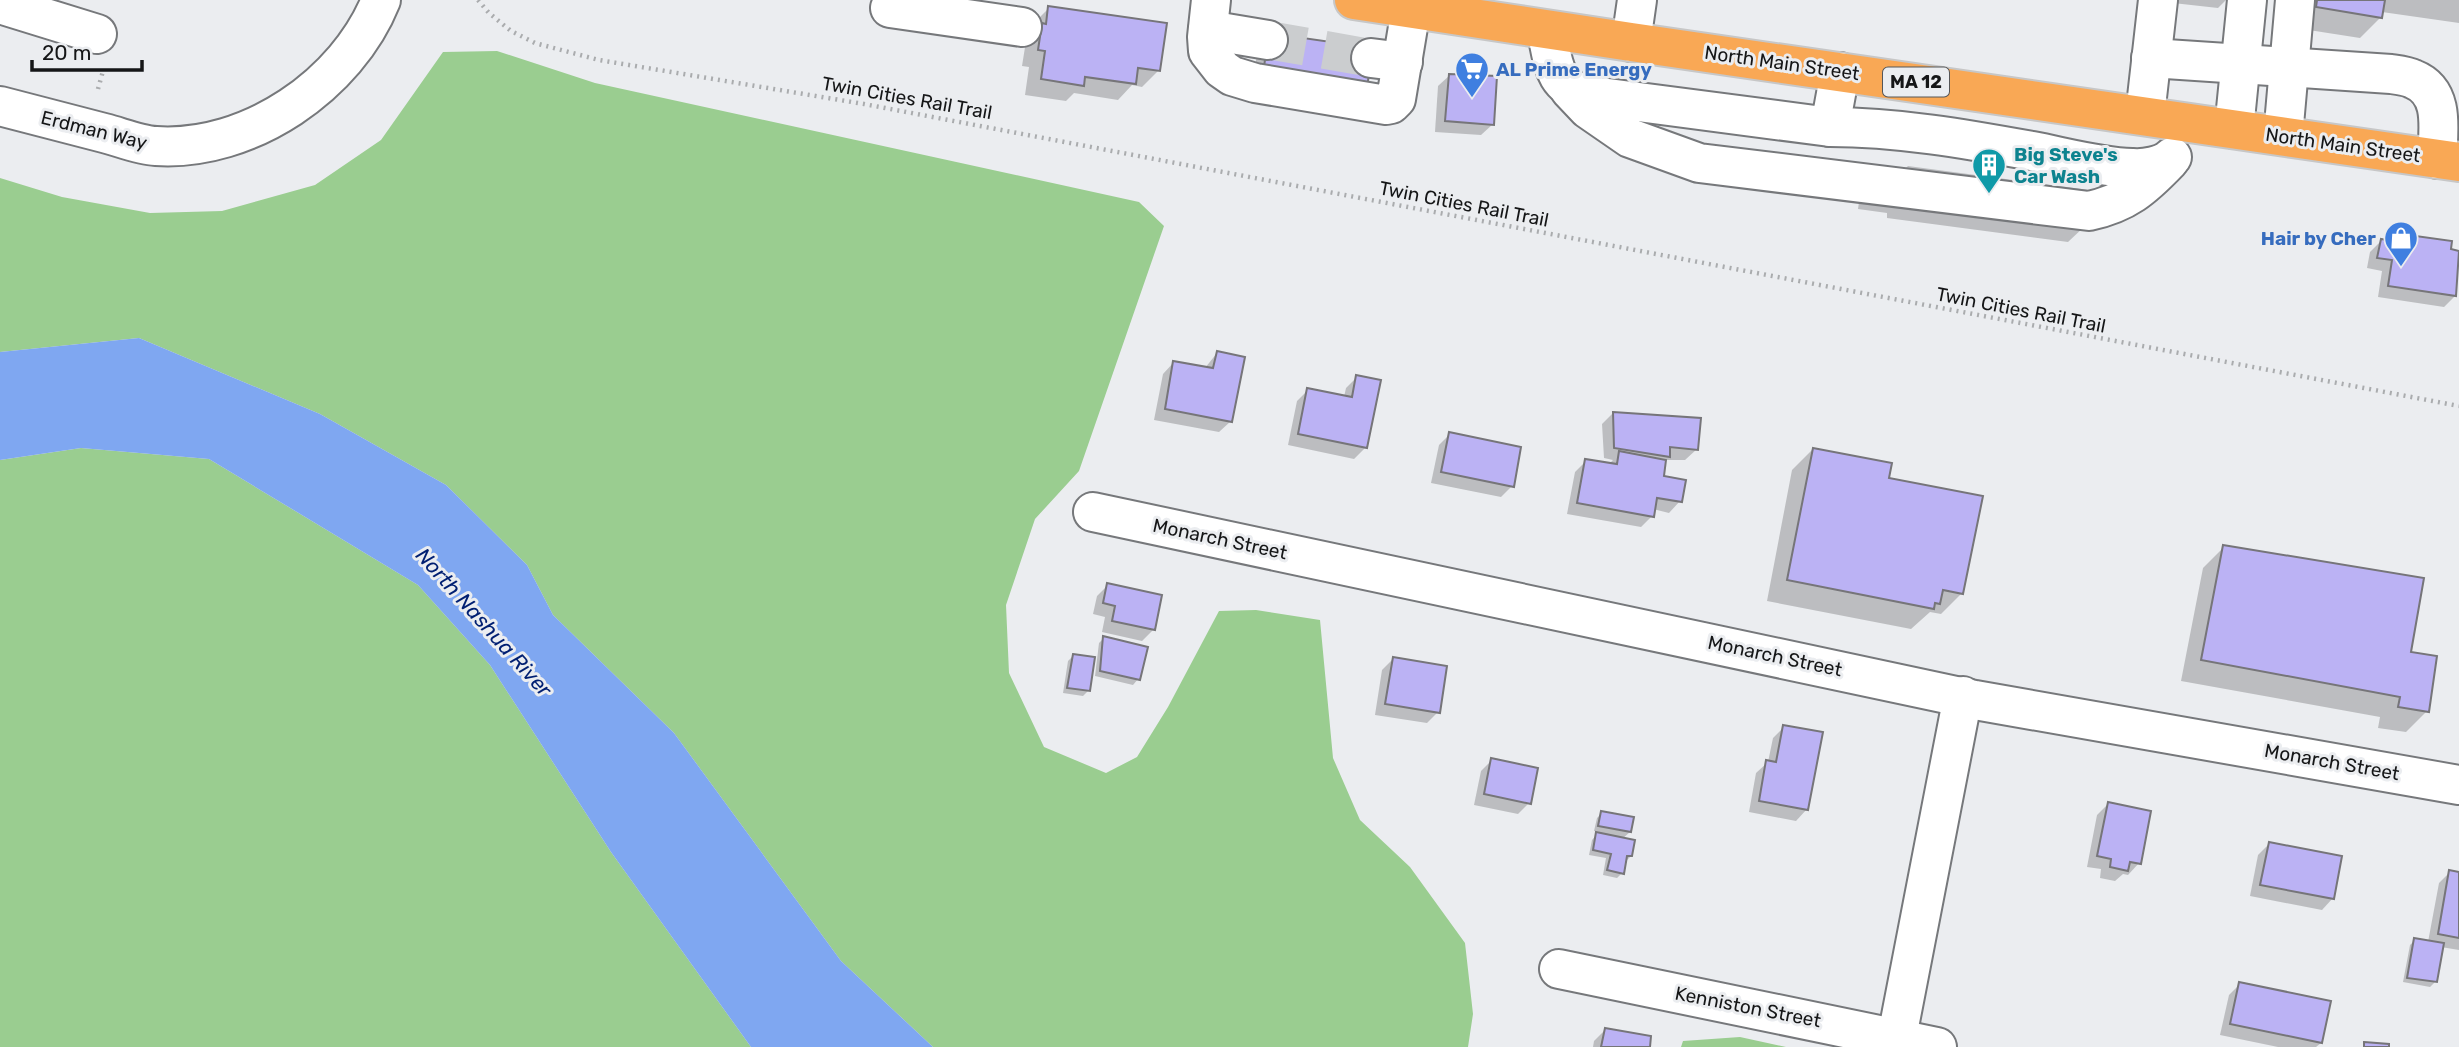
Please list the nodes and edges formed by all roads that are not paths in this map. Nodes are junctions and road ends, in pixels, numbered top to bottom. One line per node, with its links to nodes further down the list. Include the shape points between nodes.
1 (381, 0): 23 (street, Erdman Way, via 359,42 293,106 251,129 207,143 155,146)
2 (1354, 0): 11 (highway, North Main Street / MA 12)
3 (1637, 0): 17 (street)
4 (2158, 0): 18 (street)
5 (2247, 0): 19 (street)
6 (2295, 0): 20 (street)
7 (0, 4): 15 (street)
8 (1452, 7): 11 (highway, North Main Street / MA 12); 13 (highway, North Main Street / MA 12)
9 (890, 8): 10 (street)
10 (956, 9): 14 (street)
11 (1411, 9): 12 (street, via 1387,60 1396,99 1386,106 1232,76 1209,51)
12 (1209, 15): 16 (street)
13 (1524, 18): 17 (highway, North Main Street / MA 12); 22 (street)
14 (1021, 27)
15 (97, 34)
16 (1268, 40)
17 (1631, 43): 21 (highway, North Main Street / MA 12)
18 (2151, 58): 19 (street); 24 (street)
19 (2241, 65): 20 (street); 25 (street)
20 (2289, 68): 27 (street); 28 (street, via 2415,79 2431,92 2438,107)
21 (1840, 72): 24 (highway, North Main Street / MA 12); 26 (street)
22 (1570, 90): 26 (street); 29 (street, via 1588,109 1630,138 1699,163 2089,211 2119,203)
23 (0, 106)
24 (2145, 115): 25 (highway, North Main Street / MA 12)
25 (2218, 126): 27 (highway, North Main Street / MA 12); 29 (street)
26 (1830, 127): 29 (street, via 1894,130 2133,169)
27 (2283, 136): 28 (highway, North Main Street / MA 12)
28 (2448, 160)
29 (2169, 161)
30 (1093, 512): 31 (street, Monarch Street)
31 (1963, 696): 32 (street, Monarch Street); 34 (street)
32 (2459, 785)
33 (1559, 969): 34 (street, Kenniston Street)
34 (1897, 1037): 35 (street, Kenniston Street)
35 (1937, 1047)

